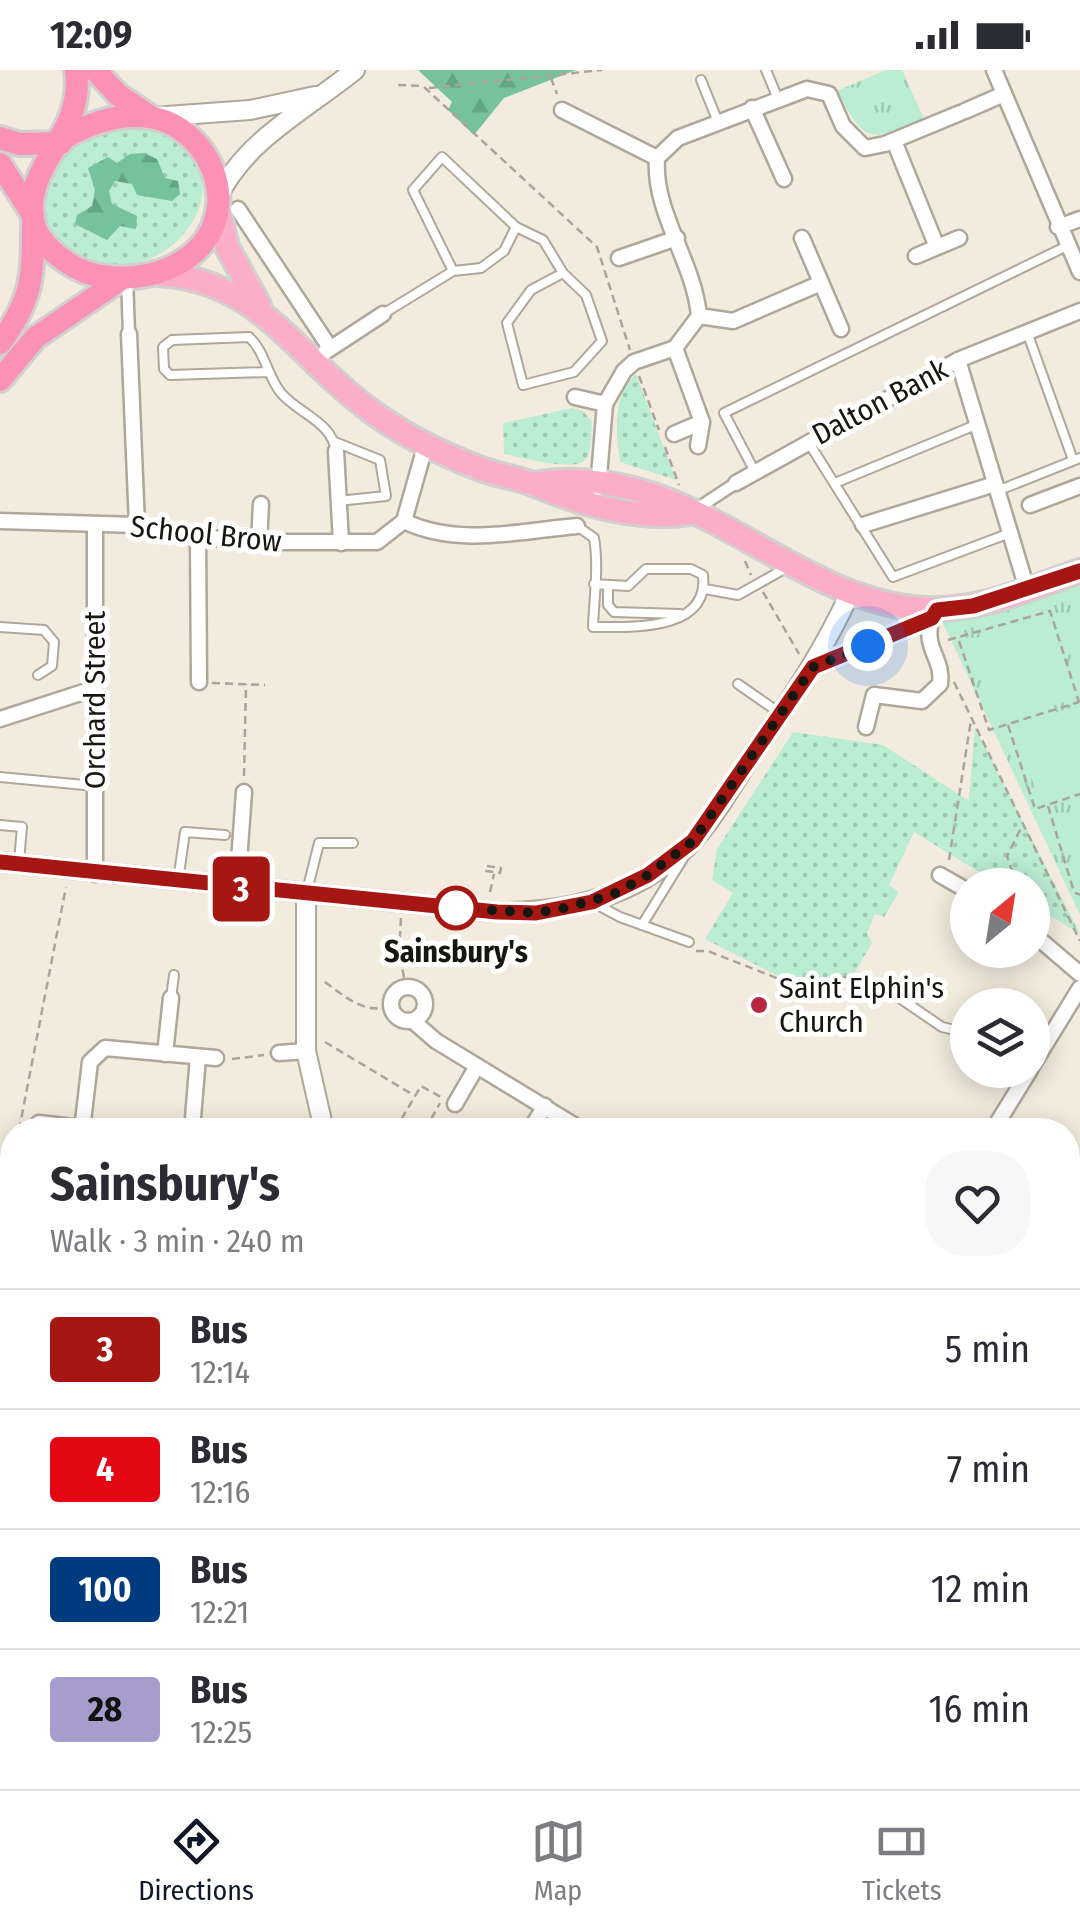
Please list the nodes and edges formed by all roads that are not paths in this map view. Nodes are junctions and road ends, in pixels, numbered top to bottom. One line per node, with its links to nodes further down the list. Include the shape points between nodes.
1 (76, 70): 15 (highway, via 73,117)
2 (95, 70): 12 (highway, via 118,96)
3 (355, 70): 7 (street)
4 (766, 70): 9 (lane)
5 (994, 70): 8 (street)
6 (701, 80): 13 (lane)
7 (325, 92): 12 (street, via 250,110); 20 (street, via 231,170)
8 (1004, 94): 16 (street); 24 (street)
9 (778, 99): 10 (street); 16 (street, via 807,88 829,94 843,126 865,148)
10 (752, 108): 13 (street); 19 (street)
11 (562, 110): 17 (street)
12 (151, 116): 15 (highway, via 115,117); 20 (highway, via 192,138 214,170)
13 (718, 122): 17 (street, via 678,138)
14 (0, 138): 15 (highway, via 20,144)
15 (62, 140): 21 (highway, via 41,170)
16 (894, 141): 29 (street)
17 (657, 158): 25 (street, via 655,186)
18 (0, 164): 21 (highway)
19 (784, 179)
20 (225, 205): 35 (highway, via 192,253); 39 (main road, via 227,247); 47 (street)
21 (33, 219): 36 (highway, via 63,260 82,271); 44 (highway, via 31,288)
22 (1080, 219): 24 (street)
23 (516, 226): 32 (lane, via 504,251 481,268); 32 (lane, via 442,157 413,190); 34 (lane, via 543,240)
24 (1058, 227): 28 (street)
25 (677, 238): 31 (street); 41 (street)
26 (802, 238): 37 (street)
27 (959, 238): 29 (street)
28 (1068, 245): 33 (street); 61 (lane, via 724,414)
29 (937, 247): 30 (street)
30 (916, 256)
31 (619, 258)
32 (453, 271): 40 (lane)
33 (1080, 272)
34 (563, 273): 34 (lane, via 586,296 602,340 574,372 523,385 507,324 531,290)
35 (159, 274): 36 (highway); 39 (main road, via 215,283)
36 (125, 278): 45 (street); 50 (highway, via 35,338)
37 (821, 283): 41 (street, via 733,321); 42 (street)
38 (1080, 311): 43 (street, Dalton Bank)
39 (264, 312): 47 (main road)
40 (383, 314): 47 (street)
41 (700, 316): 46 (street)
42 (841, 329)
43 (1026, 332): 48 (street, Dalton Bank); 60 (lane)
44 (4, 333)
45 (129, 334): 73 (street)
46 (675, 348): 52 (street, via 634,362 614,382); 53 (street)
47 (321, 355): 58 (main road, via 360,403)
48 (958, 360): 54 (street); 56 (street, Dalton Bank)
49 (268, 372): 49 (lane, via 170,375 163,347 172,340 249,337); 57 (lane, via 284,397 326,428)
50 (0, 380)
51 (575, 397): 52 (street)
52 (605, 404): 66 (street)
53 (702, 422): 55 (street); 59 (street)
54 (978, 424): 63 (lane); 65 (street)
55 (674, 434)
56 (807, 440): 61 (street, Dalton Bank); 63 (lane)
57 (335, 446): 67 (street); 67 (lane, via 380,460 386,496)
58 (424, 446): 66 (main road, via 564,500); 72 (street)
59 (698, 446)
60 (1076, 459): 65 (lane)
61 (755, 472): 62 (street, Dalton Bank)
62 (736, 483): 70 (street, Dalton Bank)
63 (835, 483): 74 (lane)
64 (1080, 486): 69 (street)
65 (996, 488): 74 (street); 77 (street)
66 (597, 494): 70 (main road, via 667,517)
67 (338, 501): 80 (street)
68 (261, 504): 79 (street)
69 (1030, 505)
70 (690, 513): 81 (main road)
71 (0, 521): 75 (street, School Brow)
72 (404, 521): 76 (street, via 454,537); 80 (street, School Brow, via 377,542)
73 (137, 525): 75 (street, School Brow); 78 (street, School Brow)
74 (863, 525): 77 (lane, via 893,576)
75 (95, 526): 97 (street, Orchard Street)
76 (577, 526): 83 (lane, via 594,538)
77 (1010, 533): 86 (street)
78 (198, 537): 79 (street, School Brow); 95 (street)
79 (260, 542): 80 (street, School Brow)
80 (340, 543)
81 (801, 566): 85 (lane, via 779,570 738,595); 87 (main road)
82 (1080, 572): 86 (main road)
83 (594, 584): 84 (lane); 89 (lane, via 593,627 662,625)
84 (608, 585): 85 (lane, via 628,586 646,569 691,569 703,575); 89 (lane, via 614,612)
85 (705, 589): 89 (lane)
86 (1027, 589): 88 (main road)
87 (851, 591): 88 (main road); 93 (street)
88 (935, 614): 91 (street); 92 (street, via 927,635)
89 (684, 615)
90 (0, 627): 94 (lane, via 44,630 54,642 52,666)
91 (898, 632): 92 (street); 93 (street)
92 (930, 650): 100 (street, via 943,686 922,701 874,695)
93 (806, 661): 98 (street)
94 (38, 675)
95 (200, 682)
96 (738, 684): 98 (lane)
97 (93, 689): 99 (street); 102 (street, Orchard Street)
98 (781, 714): 106 (street)
99 (0, 720)
100 (866, 727)
101 (0, 776): 102 (lane)
102 (95, 786): 109 (street, Orchard Street)
103 (244, 792): 113 (street)
104 (0, 824): 108 (lane, via 22,827)
105 (225, 835): 112 (lane, via 185,832)
106 (693, 841): 115 (street, via 648,875); 116 (lane)
107 (353, 843): 114 (lane, via 319,843)
108 (10, 863): 109 (street)
109 (95, 874): 112 (street)
110 (940, 875): 111 (street)
111 (950, 881)
112 (178, 882): 113 (street)
113 (237, 889): 114 (street)
114 (306, 895): 115 (street, via 536,913); 127 (street)
115 (592, 902): 116 (lane)
116 (642, 924): 117 (lane)
117 (689, 946)
118 (1050, 949): 119 (street)
119 (1080, 974)
120 (174, 975): 123 (lane)
121 (882, 986): 125 (lane)
122 (1080, 988): 126 (street)
123 (171, 998): 128 (street)
124 (413, 1020): 124 (street, via 402,1020 391,1008 396,992 406,987 424,998 422,1014); 132 (street)
125 (950, 1028)
126 (1050, 1037)
127 (306, 1051): 129 (street); 138 (street)
128 (165, 1054): 130 (street); 136 (street, via 105,1048 96,1053)
129 (279, 1054)
130 (198, 1057): 131 (street); 137 (street)
131 (216, 1058)
132 (477, 1066): 134 (street); 135 (street)
133 (1018, 1088): 141 (street)
134 (455, 1104)
135 (545, 1106): 139 (street); 140 (street)
136 (83, 1118)
137 (193, 1118)
138 (321, 1118)
139 (538, 1118)
140 (564, 1118)
141 (1000, 1118)

